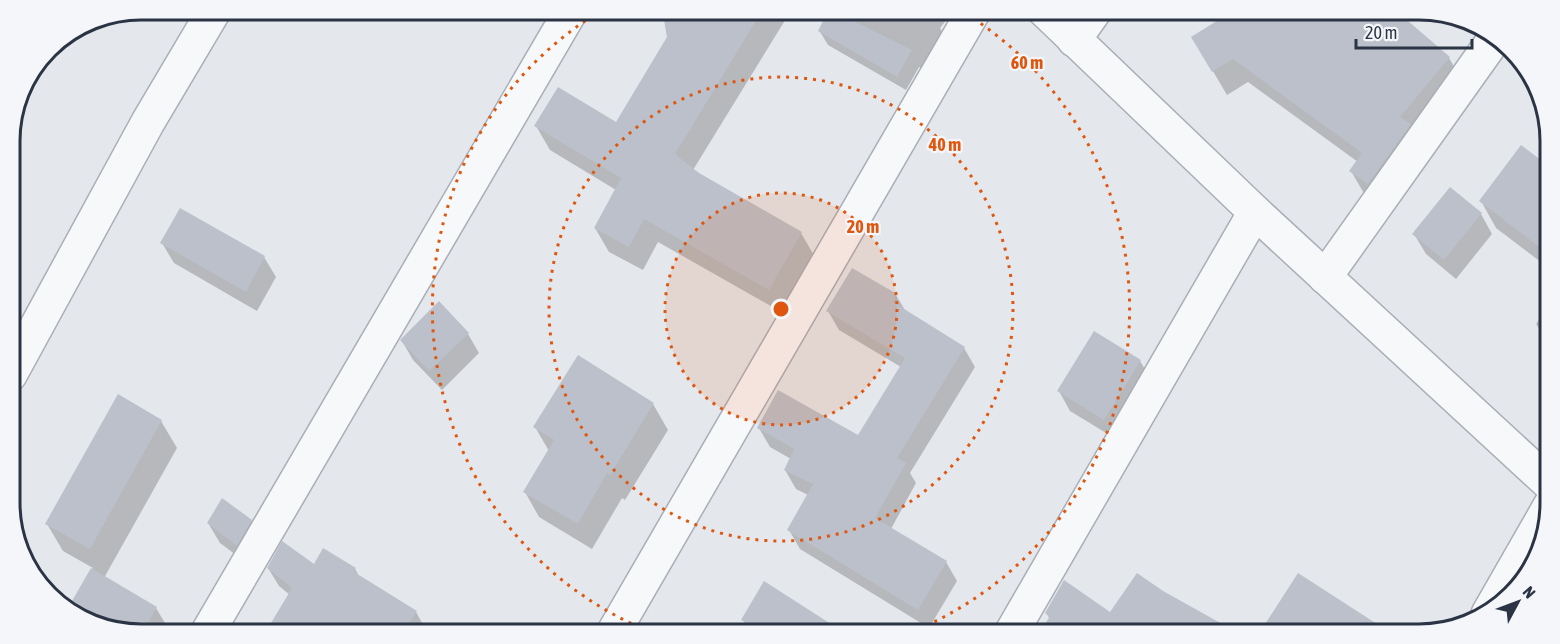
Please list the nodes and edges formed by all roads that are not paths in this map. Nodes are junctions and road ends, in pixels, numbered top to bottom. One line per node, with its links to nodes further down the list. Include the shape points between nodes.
1 (208, 20): 10 (street)
2 (566, 20): 14 (street)
3 (969, 20): 15 (street)
4 (1054, 20): 6 (street)
5 (1088, 20): 6 (street)
6 (1074, 40): 8 (street)
7 (1491, 44): 9 (street)
8 (1255, 212): 9 (street); 16 (street)
9 (1325, 277): 11 (street)
10 (20, 357)
11 (1540, 475)
12 (1538, 527): 13 (street)
13 (1512, 572)
14 (212, 624)
15 (618, 624)
16 (1016, 624)

